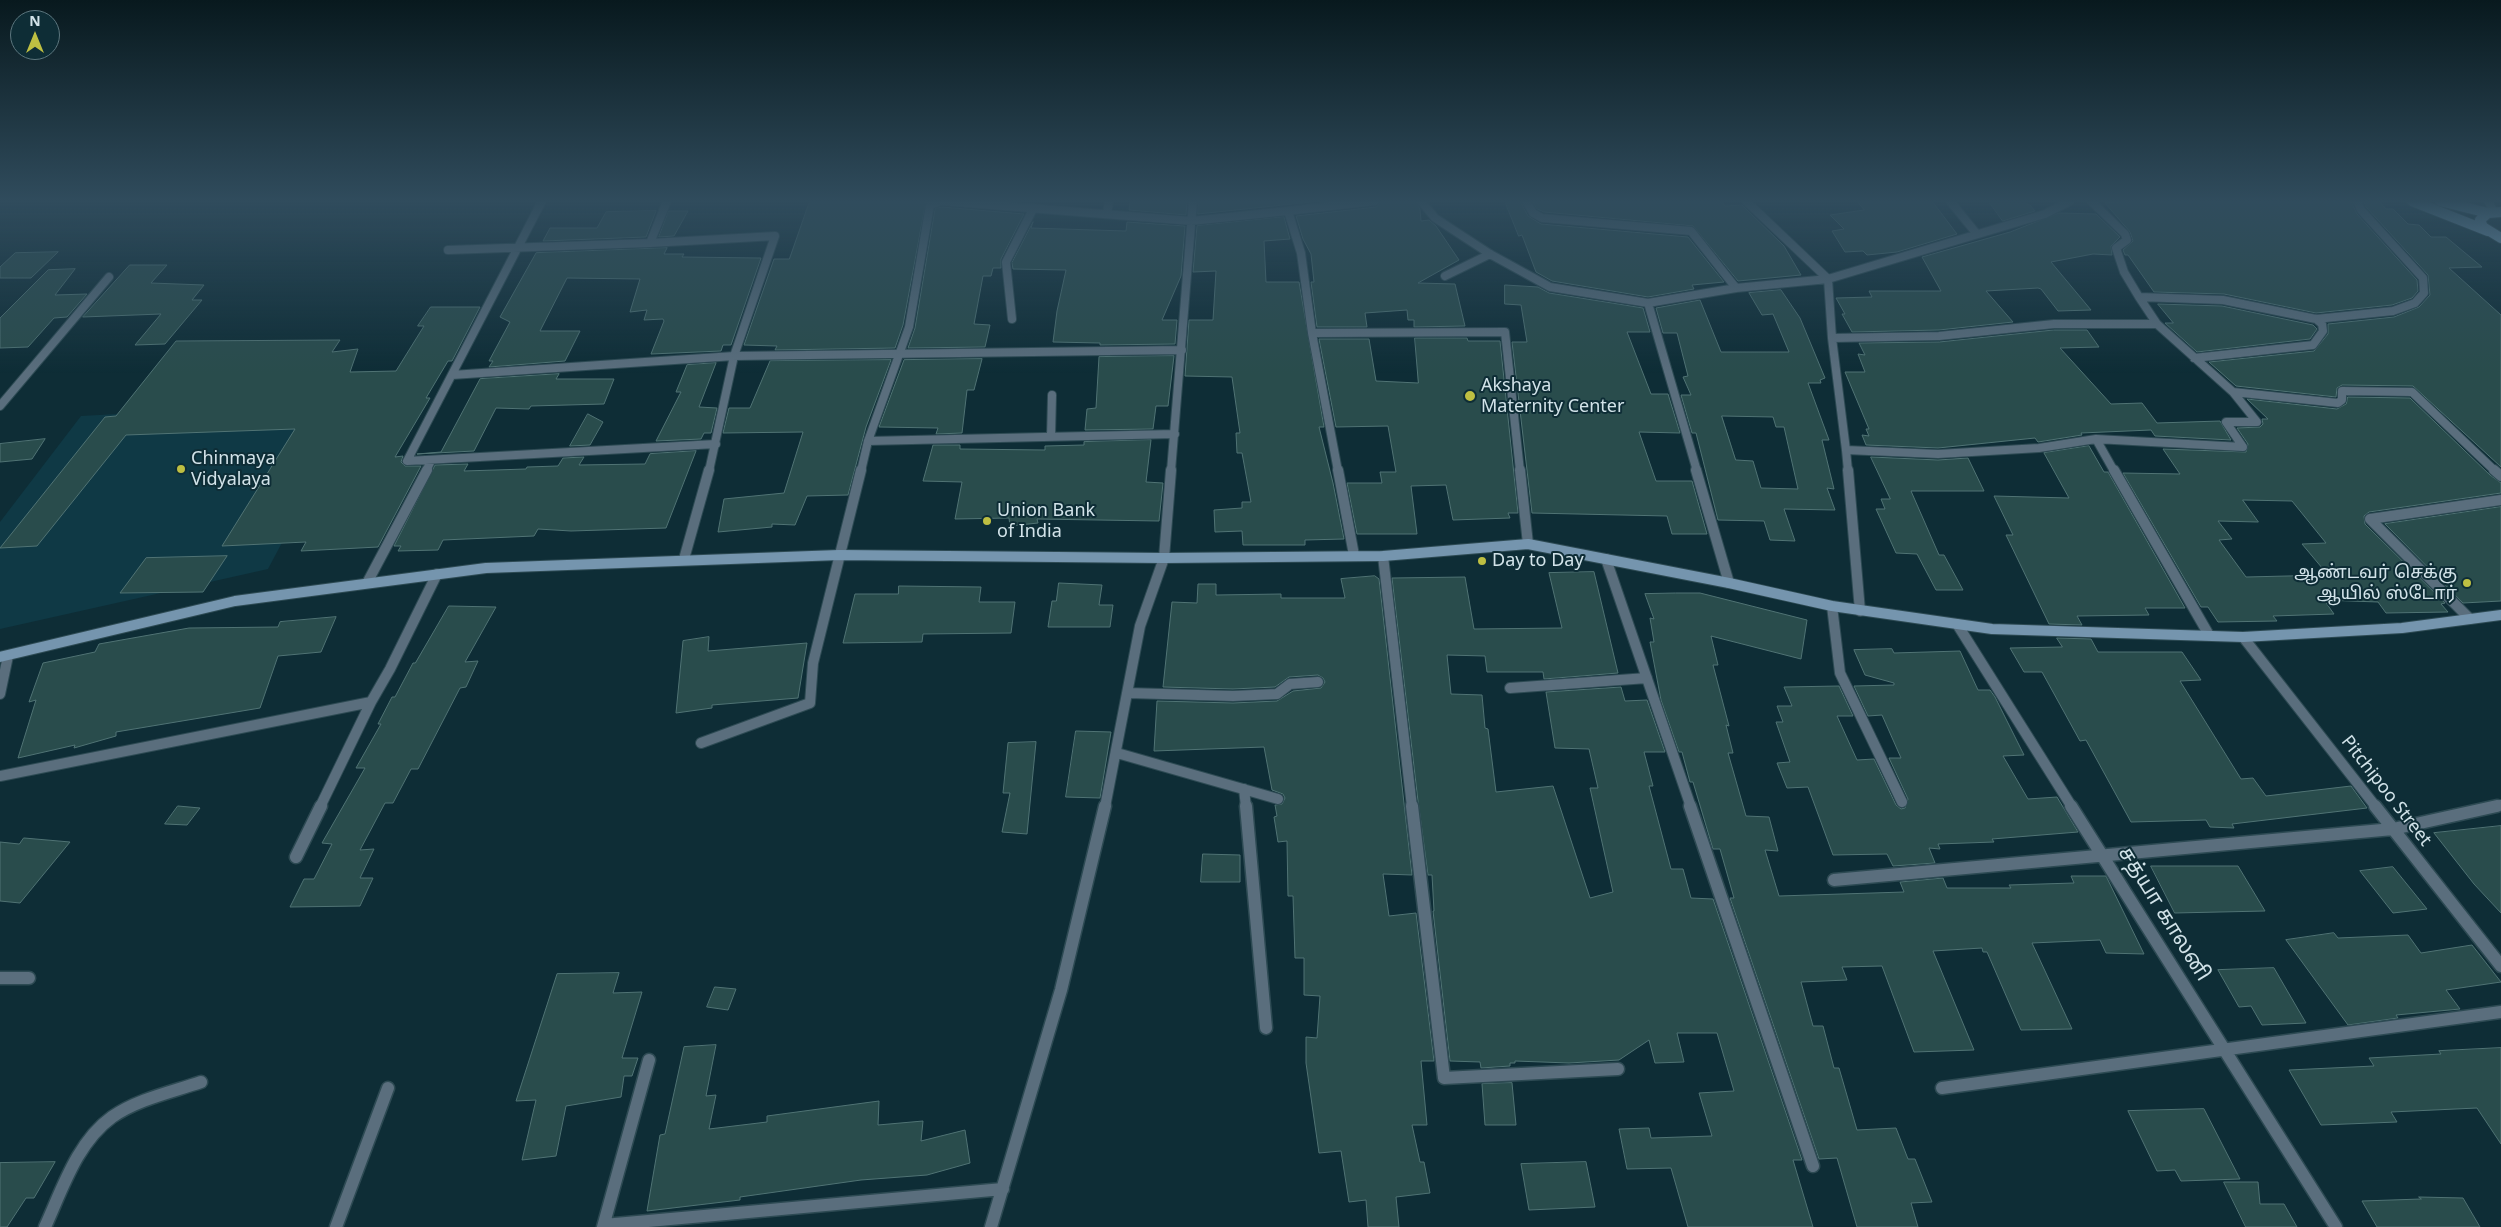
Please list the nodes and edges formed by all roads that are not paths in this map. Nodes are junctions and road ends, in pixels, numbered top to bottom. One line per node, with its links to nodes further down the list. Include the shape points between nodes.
1 (513, 258): 29 (street)
2 (767, 258): 27 (street)
3 (920, 258): 26 (street, via 909,327)
4 (1008, 258): 21 (street)
5 (1188, 258): 25 (street)
6 (1302, 258): 23 (street)
7 (1481, 258): 14 (street)
8 (1498, 258): 19 (street, via 1550,286)
9 (1712, 258): 17 (street)
10 (1806, 258): 16 (street)
11 (1895, 258): 16 (street)
12 (2119, 258): 18 (street)
13 (2405, 258): 20 (street, via 2423,278 2424,293 2415,303 2393,310)
14 (1445, 276)
15 (109, 277): 32 (street)
16 (1828, 279): 17 (street); 24 (street)
17 (1736, 288): 19 (street)
18 (2139, 297): 20 (street, via 2222,300); 22 (street)
19 (1648, 303): 51 (street)
20 (2316, 319): 28 (street, via 2322,324 2323,331 2313,345)
21 (1012, 320)
22 (2157, 324): 24 (street, via 2054,324 1939,336); 28 (street)
23 (1312, 333): 42 (street, via 1505,332); 44 (street)
24 (1832, 338): 38 (street)
25 (1182, 350): 26 (street); 33 (street)
26 (899, 354): 27 (street); 36 (street)
27 (734, 356): 29 (street); 37 (street)
28 (2194, 358): 30 (street)
29 (452, 375): 39 (street, via 406,461)
30 (2233, 392): 35 (street, via 2257,422 2226,422 2244,447); 40 (street, via 2338,402 2342,400 2342,391 2412,392)
31 (1052, 395): 34 (street)
32 (0, 406)
33 (1175, 434): 34 (street); 46 (street)
34 (1051, 437): 36 (street)
35 (2096, 439): 38 (street, via 2040,448 1938,454); 57 (street)
36 (868, 441): 43 (street)
37 (716, 444): 39 (street); 47 (street)
38 (1846, 450): 53 (street)
39 (431, 461): 50 (street)
40 (2501, 476)
41 (2501, 500): 55 (street, via 2370,519)
42 (1528, 544): 45 (main road); 48 (main road)
43 (839, 555): 46 (main road); 47 (main road); 66 (street, via 814,663 810,703)
44 (1354, 555): 45 (main road); 46 (main road)
45 (1383, 556): 84 (street, via 1444,1078)
46 (1164, 558): 64 (street, via 1140,626)
47 (684, 559): 49 (main road, via 486,568)
48 (1606, 559): 51 (main road); 60 (street)
49 (437, 574): 50 (main road); 65 (street)
50 (367, 583): 59 (main road, via 235,601)
51 (1728, 583): 52 (main road)
52 (1832, 606): 53 (main road); 71 (street, via 1840,673)
53 (1860, 611): 56 (main road)
54 (2501, 615): 55 (main road)
55 (2470, 619): 58 (main road, via 2402,628)
56 (1957, 624): 57 (main road, via 1992,629); 75 (street, சத்யா காலனி)
57 (2209, 635): 58 (main road)
58 (2243, 637): 73 (street, Pitchipoo Street)
59 (4, 656): 63 (street)
60 (1647, 678): 62 (street); 88 (street)
61 (1318, 682): 64 (street, via 1290,684 1277,694)
62 (1510, 688)
63 (0, 694)
64 (1128, 694): 67 (street)
65 (371, 702): 68 (street); 74 (street)
66 (701, 743)
67 (1117, 753): 69 (street); 89 (street, via 1061,990)
68 (0, 776)
69 (1244, 789): 70 (street); 81 (street)
70 (1278, 798)
71 (1902, 802)
72 (2501, 806): 73 (street)
73 (2393, 830): 75 (street); 77 (street, Pitchipoo Street)
74 (296, 856)
75 (2104, 856): 76 (street); 82 (street, சத்யா காலனி)
76 (1834, 880)
77 (2501, 966)
78 (0, 978): 79 (street)
79 (29, 978)
80 (2501, 1012): 82 (street)
81 (1266, 1028)
82 (2225, 1050): 87 (street); 94 (street, சத்யா காலனி)
83 (649, 1060): 90 (street)
84 (1618, 1069)
85 (201, 1082): 91 (street, via 149,1100 107,1120 82,1151)
86 (388, 1088): 92 (street)
87 (1942, 1088)
88 (1814, 1166)
89 (1003, 1189): 90 (street); 93 (street)
90 (604, 1226)
91 (45, 1227)
92 (336, 1227)
93 (991, 1227)
94 (2336, 1227)

